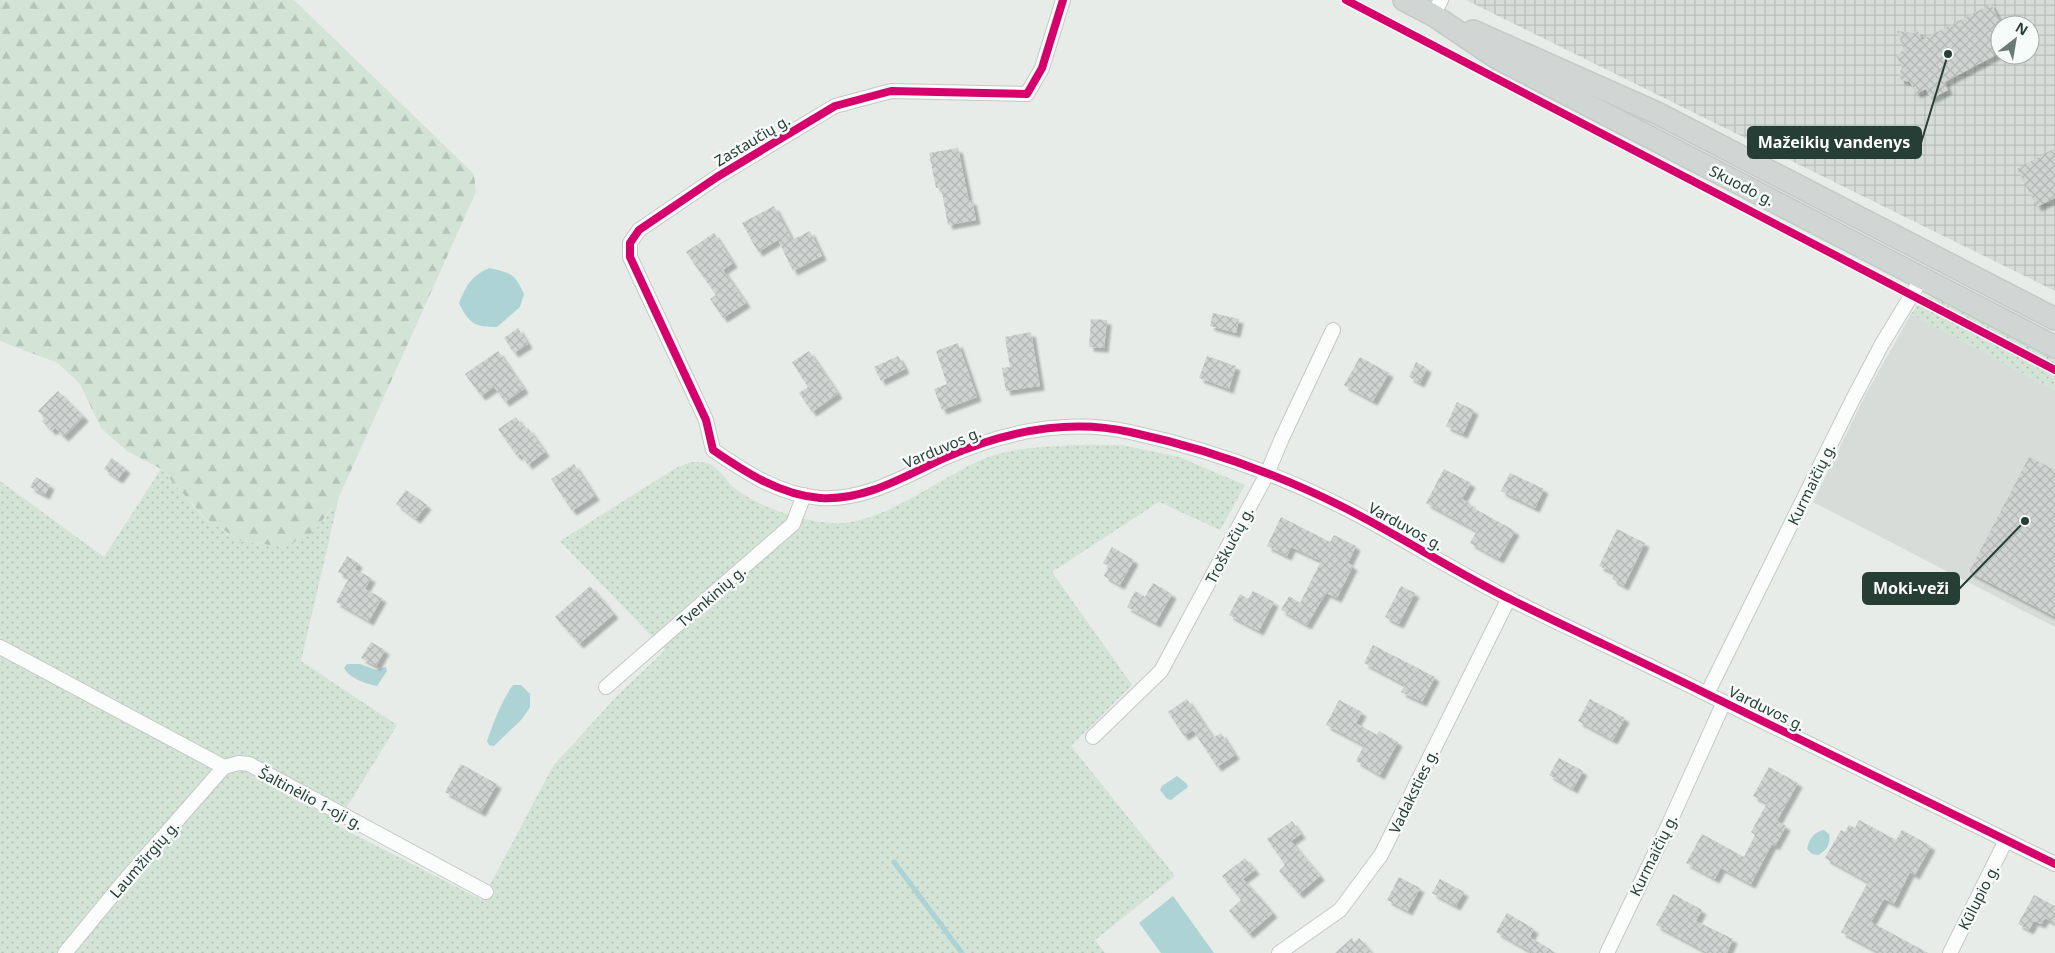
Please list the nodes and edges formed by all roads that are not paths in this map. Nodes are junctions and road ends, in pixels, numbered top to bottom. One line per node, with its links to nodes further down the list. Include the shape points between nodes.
1 (1063, 0): 8 (street, Zastaučių g., via 1042,68 1026,94 891,91 835,106 718,177 639,230 630,243 630,257 706,420)
2 (1404, 0): 3 (main road, Skuodo g.)
3 (1437, 8): 4 (main road, Skuodo g., via 1496,58); 5 (main road, Skuodo g., via 1505,44 1657,113)
4 (1922, 278): 7 (main road, Skuodo g.); 14 (street, Kurmaičių g., via 1856,394)
5 (2055, 319)
6 (1333, 330): 9 (street, Troškučių g.)
7 (2055, 347)
8 (714, 450): 10 (street, Varduvos g., via 763,481)
9 (1267, 474): 10 (street, Varduvos g., via 1179,444 1099,426 1067,425 974,446 886,486 863,493 819,498); 11 (street, Varduvos g., via 1342,506); 16 (street, Troškučių g., via 1161,671)
10 (804, 495): 13 (street, Tvenkinių g., via 788,529)
11 (1509, 598): 14 (street, Varduvos g.); 22 (street, Vadaksties g., via 1381,854 1340,910)
12 (0, 647): 17 (street)
13 (606, 687)
14 (1706, 694): 15 (street, Varduvos g.)
15 (1724, 702): 18 (street, Varduvos g.); 23 (street, Kurmaičių g.)
16 (1093, 737)
17 (224, 766): 20 (street, Šaltinėlio 1-oji g., via 249,764); 21 (street, Laumžirgių g.)
18 (2006, 840): 19 (street, Varduvos g.); 24 (street, Kūlupio g.)
19 (2055, 864)
20 (486, 892)
21 (65, 953)
22 (1279, 953)
23 (1606, 953)
24 (1950, 953)

